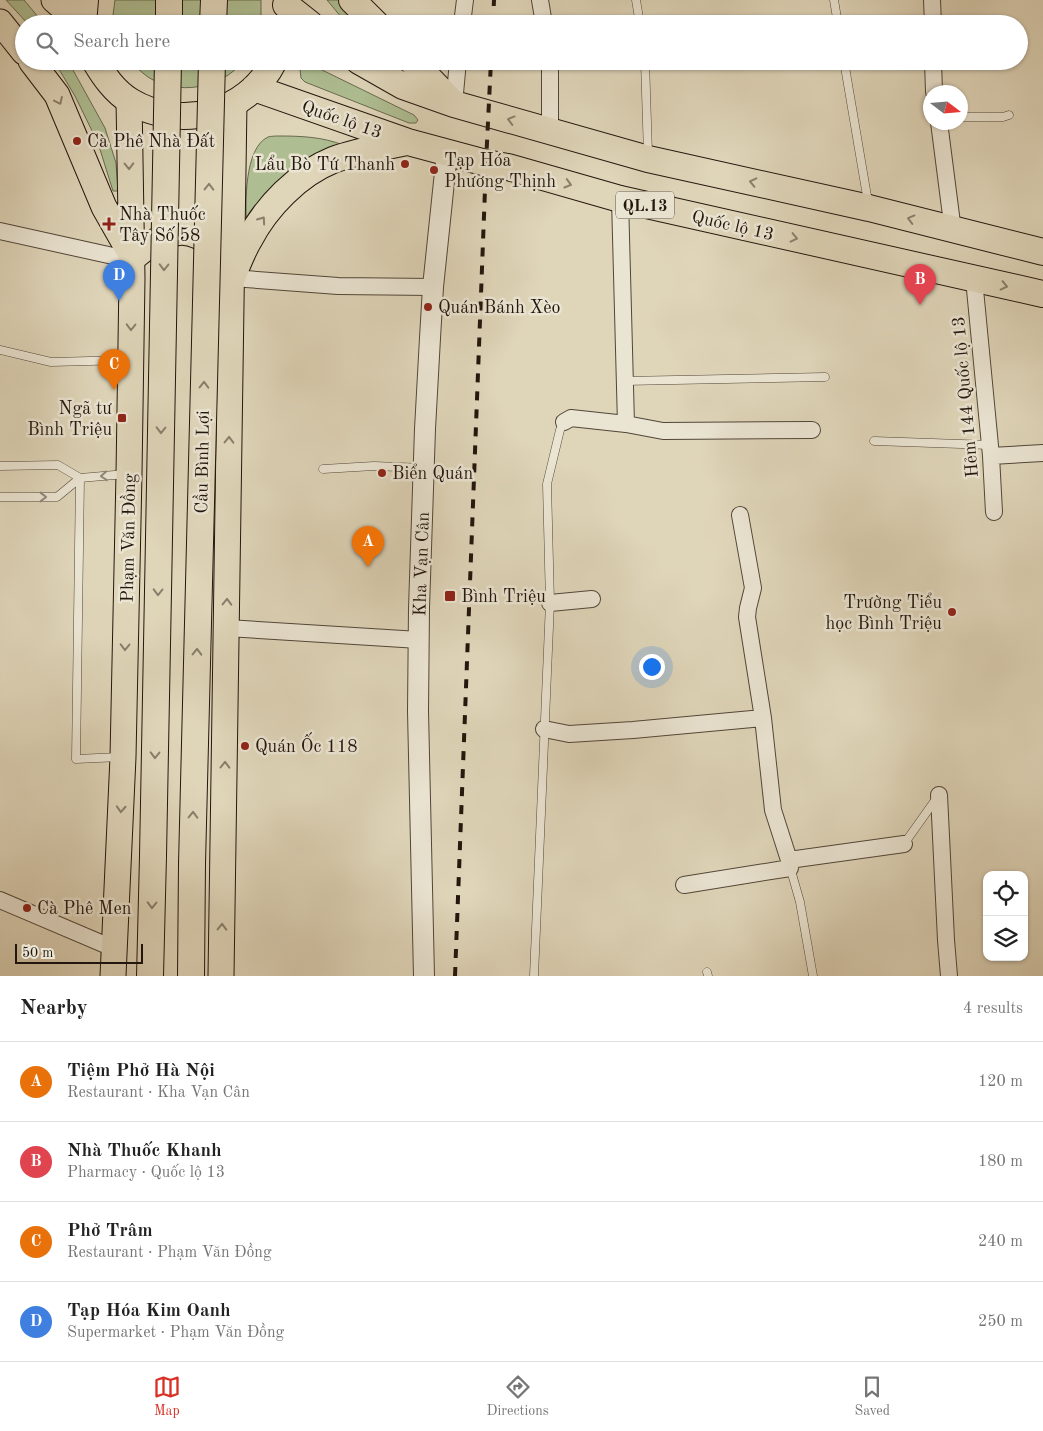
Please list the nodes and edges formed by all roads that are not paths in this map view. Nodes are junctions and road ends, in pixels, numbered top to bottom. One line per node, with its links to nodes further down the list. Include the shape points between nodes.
1 (54, 0): 11 (main road)
2 (85, 0): 12 (highway)
3 (169, 0): 13 (highway)
4 (214, 0): 14 (highway)
5 (352, 0): 15 (highway)
6 (464, 0): 16 (street)
7 (540, 0): 17 (street)
8 (636, 0): 18 (lane)
9 (834, 0): 19 (lane)
10 (932, 0): 20 (street)
11 (72, 15)
12 (84, 15)
13 (169, 15)
14 (213, 15)
15 (367, 15)
16 (463, 15)
17 (542, 15)
18 (638, 15)
19 (836, 15)
20 (933, 15)
21 (0, 22): 22 (main road)
22 (15, 41)
23 (38, 70): 51 (main road, one-way to 51, via 57,95 104,208)
24 (100, 70): 37 (highway, via 106,80)
25 (168, 70): 87 (highway, one-way to 87, bridge)
26 (212, 70): 89 (highway, Cầu Bình Lợi, one-way to 26, bridge)
27 (270, 70): 36 (highway)
28 (375, 70): 38 (highway, via 403,86)
29 (421, 70): 38 (highway)
30 (457, 70): 38 (street)
31 (550, 70): 42 (street)
32 (645, 70): 45 (lane)
33 (846, 70): 47 (lane)
34 (933, 70): 35 (street)
35 (934, 85)
36 (244, 96): 37 (highway, via 214,112 192,116 170,116); 43 (highway, Quốc lộ 13 / QL.13); 52 (main road)
37 (128, 100): 51 (main road, Phạm Văn Đồng, one-way to 51)
38 (454, 104): 42 (highway, one-way to 38)
39 (1009, 115): 40 (lane)
40 (968, 117)
41 (940, 130): 49 (street)
42 (550, 131): 45 (highway)
43 (408, 142): 44 (highway, Quốc lộ 13 / QL.13); 52 (highway, one-way to 43, via 249,239 273,204 307,174 333,160)
44 (448, 153): 46 (highway, Quốc lộ 13 / QL.13, one-way to 46); 54 (street, Kha Vạn Cân)
45 (648, 159): 47 (highway, one-way to 45)
46 (620, 199): 53 (highway, Quốc lộ 13 / QL.13, one-way to 53); 59 (street)
47 (869, 208): 49 (highway, one-way to 47)
48 (0, 231): 51 (street)
49 (953, 231): 50 (highway)
50 (1043, 252)
51 (130, 257): 52 (main road, via 157,239 178,232 192,233 201,236 222,257); 57 (main road, Phạm Văn Đồng, one-way to 57)
52 (232, 278): 54 (street, via 338,286); 76 (main road, one-way to 52)
53 (974, 279): 55 (highway, Quốc lộ 13 / QL.13, one-way to 55); 64 (street, Hẻm 144 Quốc lộ 13)
54 (434, 287): 67 (street, Kha Vạn Cân)
55 (1043, 294)
56 (0, 350): 57 (lane, via 51,362)
57 (130, 360): 69 (main road, Phạm Văn Đồng)
58 (825, 377): 59 (lane)
59 (624, 381): 61 (street)
60 (564, 422): 61 (street, via 571,418); 75 (lane, via 547,484)
61 (626, 424): 62 (street, via 664,431)
62 (812, 430)
63 (874, 441): 64 (lane)
64 (991, 451): 65 (street); 72 (street, Hẻm 144 Quốc lộ 13)
65 (1043, 453)
66 (0, 466): 70 (lane, via 58,465)
67 (424, 468): 68 (lane); 77 (street, Kha Vạn Cân)
68 (323, 469)
69 (129, 474): 70 (lane, one-way to 70); 80 (main road, Phạm Văn Đồng, one-way to 80)
70 (80, 478): 71 (lane, one-way to 70, via 57,497); 80 (lane, via 76,759)
71 (0, 497)
72 (994, 512)
73 (740, 515): 78 (street, via 753,588 747,617)
74 (592, 599): 75 (street)
75 (550, 603): 79 (lane)
76 (227, 628): 77 (street); 90 (main road, one-way to 76)
77 (418, 640): 91 (street, Kha Vạn Cân)
78 (763, 718): 79 (street, via 569,734); 83 (street, via 773,810)
79 (544, 729): 92 (lane)
80 (123, 757): 86 (main road, Phạm Văn Đồng, one-way to 86)
81 (939, 795): 82 (lane); 94 (street)
82 (904, 844): 83 (street)
83 (790, 864): 84 (street); 93 (lane)
84 (684, 885)
85 (0, 900): 86 (street)
86 (115, 949): 87 (main road); 88 (main road, Phạm Văn Đồng)
87 (150, 971)
88 (114, 976)
89 (192, 976)
90 (221, 976)
91 (424, 976)
92 (534, 976)
93 (813, 976)
94 (949, 976)

